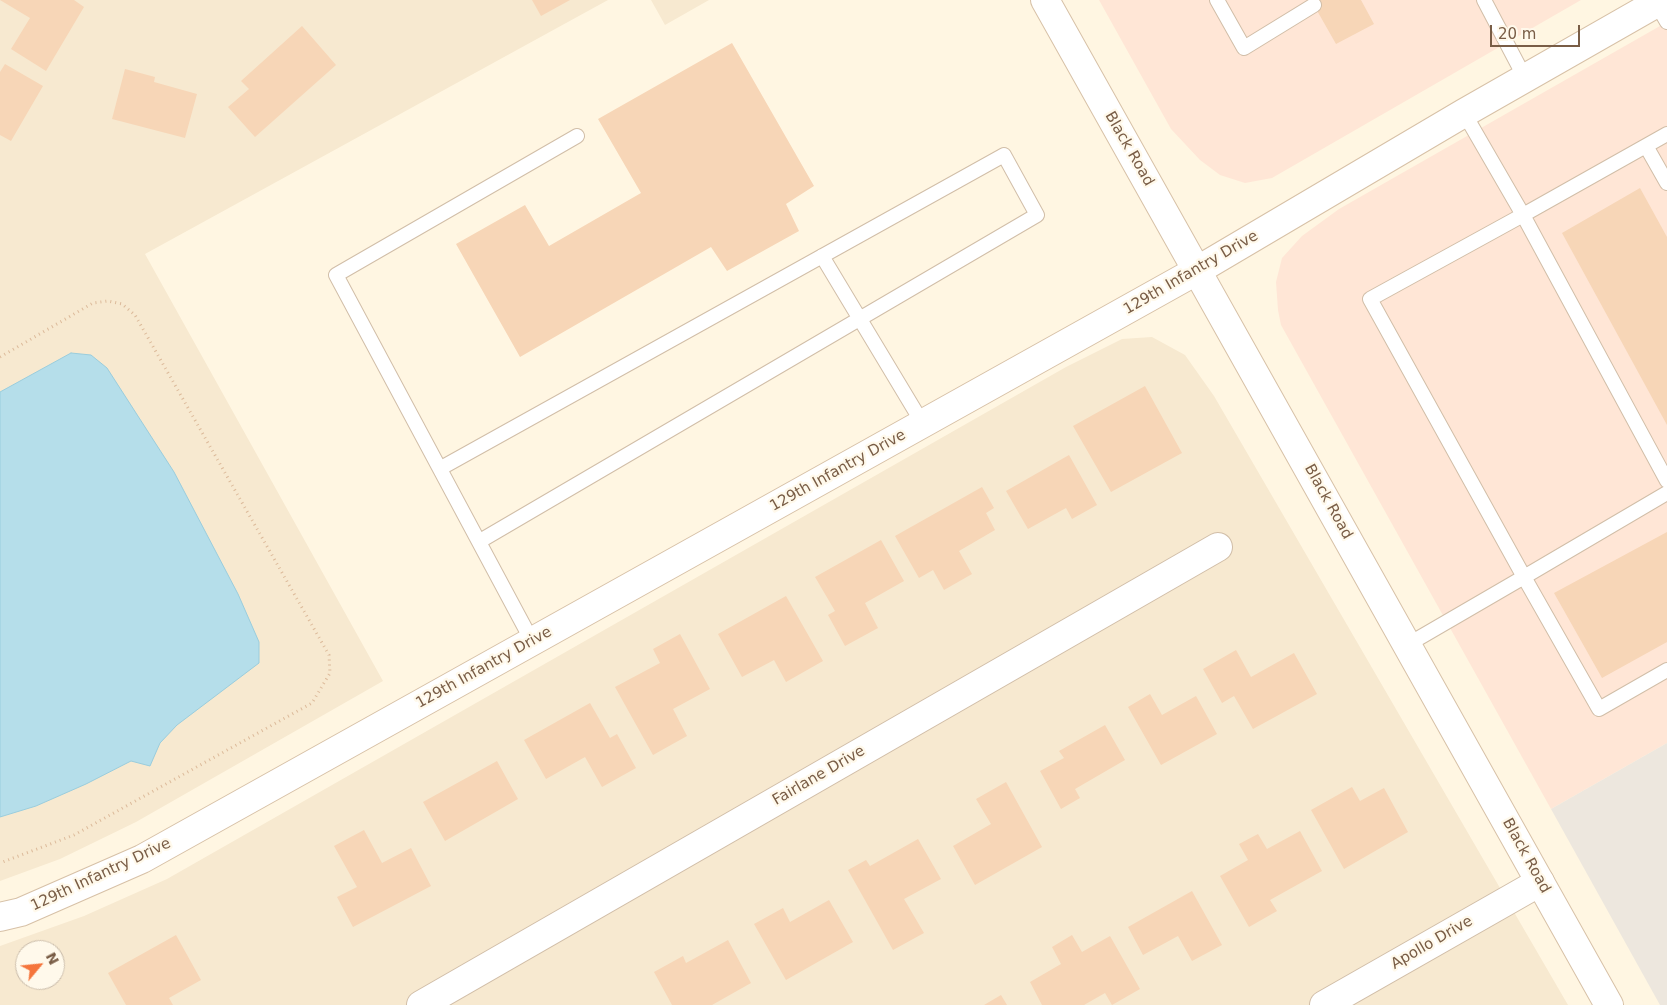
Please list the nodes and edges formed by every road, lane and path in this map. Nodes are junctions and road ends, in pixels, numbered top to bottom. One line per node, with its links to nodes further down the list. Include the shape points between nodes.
1 (1045, 0): 14 (street, Black Road)
2 (1217, 0): 4 (lane, via 1244,48)
3 (1484, 0): 6 (lane)
4 (1314, 5)
5 (1662, 9): 6 (street, 129th Infantry Drive)
6 (1525, 78): 7 (street, 129th Infantry Drive)
7 (1464, 113): 12 (lane); 14 (street, 129th Infantry Drive)
8 (1667, 134): 10 (lane)
9 (577, 136): 18 (lane, via 336,275)
10 (1646, 146): 11 (lane); 12 (lane)
11 (1667, 183)
12 (1523, 215): 19 (lane); 23 (lane, via 1370,299)
13 (822, 256): 15 (lane); 15 (lane, via 1004,155 1037,215); 18 (lane)
14 (1198, 270): 17 (street, 129th Infantry Drive); 25 (street, Black Road)
15 (860, 319): 17 (lane); 21 (lane)
16 (0, 357): 27 (path, via 93,303 108,301 122,304 135,315 329,655 330,673 312,703 74,835)
17 (923, 424): 24 (street, 129th Infantry Drive)
18 (441, 468): 21 (lane)
19 (1667, 481)
20 (1667, 492): 23 (lane)
21 (480, 541): 24 (lane)
22 (1218, 547): 30 (street, Fairlane Drive)
23 (1524, 577): 25 (lane); 26 (lane, via 1598,709)
24 (532, 641): 29 (street, 129th Infantry Drive, via 142,859 21,912)
25 (1407, 645): 28 (street, Black Road)
26 (1667, 670)
27 (0, 864)
28 (1540, 882): 31 (street, Apollo Drive); 32 (street, Black Road)
29 (0, 917)
30 (421, 1005)
31 (1324, 1005)
32 (1609, 1005)

